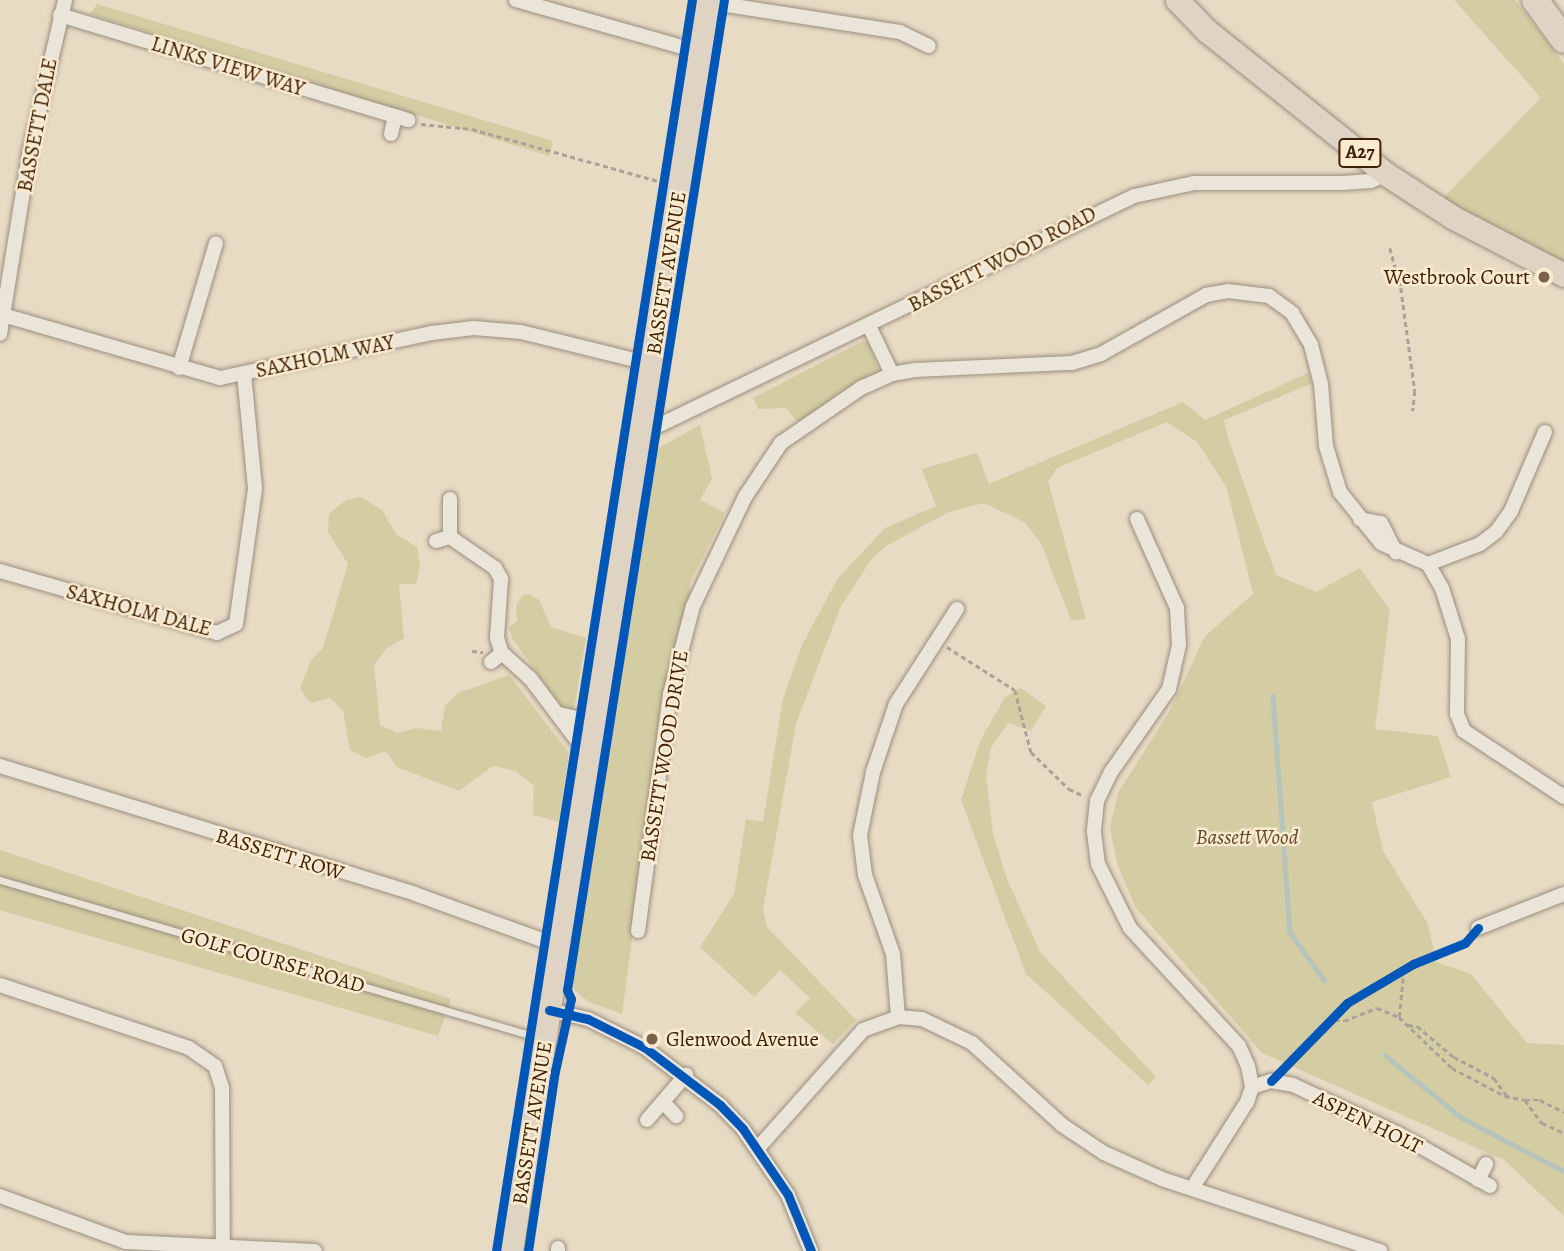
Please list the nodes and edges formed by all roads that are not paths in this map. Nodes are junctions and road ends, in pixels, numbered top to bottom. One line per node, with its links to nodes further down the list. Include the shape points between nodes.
1 (65, 0): 6 (street, BASSETT DALE)
2 (516, 0): 9 (street)
3 (1177, 0): 11 (main road, A27, via 1207,31)
4 (1535, 0): 7 (highway)
5 (708, 1): 8 (street, via 900,32); 9 (main road, BASSETT AVENUE)
6 (60, 15): 10 (street, LINKS VIEW WAY, via 408,120); 14 (street, BASSETT DALE, via 29,154)
7 (1564, 40)
8 (929, 46)
9 (700, 52): 17 (main road, BASSETT AVENUE)
10 (391, 134)
11 (1386, 174): 13 (main road, A27, via 1454,218); 15 (street, BASSETT WOOD ROAD, via 1371,181 1343,183 1194,183 1134,196)
12 (216, 243): 18 (street)
13 (1564, 275)
14 (3, 315): 16 (street, BASSETT DALE); 18 (street, SAXHOLM WAY)
15 (869, 326): 20 (street); 22 (street, BASSETT WOOD ROAD)
16 (0, 334)
17 (651, 364): 19 (street, SAXHOLM WAY, via 521,332 474,328); 22 (main road, BASSETT AVENUE)
18 (179, 368): 19 (street, SAXHOLM WAY, via 220,378)
19 (244, 374): 28 (street, SAXHOLM DALE, via 255,488 236,624 216,633)
20 (892, 374): 27 (street, BASSETT WOOD DRIVE, via 945,367 1072,363 1101,354 1206,295 1228,291 1269,296 1292,313 1311,345 1331,468 1340,492 1370,533 1396,552); 38 (street, BASSETT WOOD DRIVE, via 833,405 781,443 745,496 692,606 670,694)
21 (1545, 432): 27 (street, via 1511,511 1496,532 1480,544)
22 (641, 434): 31 (main road, BASSETT AVENUE)
23 (450, 499): 30 (street, via 443,539 495,568 501,579 493,656)
24 (1137, 519): 26 (street)
25 (1159, 527): 26 (street)
26 (1144, 533): 45 (street, via 1177,608 1180,645 1175,673 1097,801 1098,864 1130,928 1239,1046)
27 (1428, 564): 34 (street, via 1442,588 1458,639 1457,714 1464,731)
28 (0, 570)
29 (957, 609): 42 (street, via 896,704 873,772 860,835 865,875 893,954)
30 (559, 713): 31 (street, via 577,718); 32 (street)
31 (596, 715): 32 (main road, BASSETT AVENUE)
32 (589, 756): 39 (main road, BASSETT AVENUE)
33 (0, 766): 39 (street, BASSETT ROW, via 415,894)
34 (1564, 797)
35 (0, 880): 43 (lane, GOLF COURSE ROAD)
36 (1564, 894): 37 (street)
37 (1478, 928)
38 (638, 931)
39 (559, 946): 41 (main road, BASSETT AVENUE)
40 (0, 985): 53 (street, via 189,1048 215,1066 222,1087)
41 (549, 1010): 43 (main road, BASSETT AVENUE); 44 (street, via 609,1028)
42 (898, 1017): 49 (street, via 863,1030); 51 (street, via 946,1027 972,1043 1062,1125 1104,1153 1162,1179)
43 (545, 1039): 55 (main road, BASSETT AVENUE)
44 (686, 1075): 46 (street); 49 (street)
45 (1252, 1087): 50 (street, ASPEN HOLT, via 1271,1082 1293,1085 1398,1133 1484,1183); 51 (street)
46 (664, 1103): 47 (street); 48 (street)
47 (676, 1116)
48 (647, 1120)
49 (758, 1148): 56 (street, via 788,1195)
50 (1486, 1164)
51 (1193, 1187): 57 (street)
52 (0, 1196): 53 (street, via 127,1242)
53 (224, 1250): 54 (street)
54 (315, 1251)
55 (511, 1251)
56 (811, 1251)
57 (1380, 1251)

